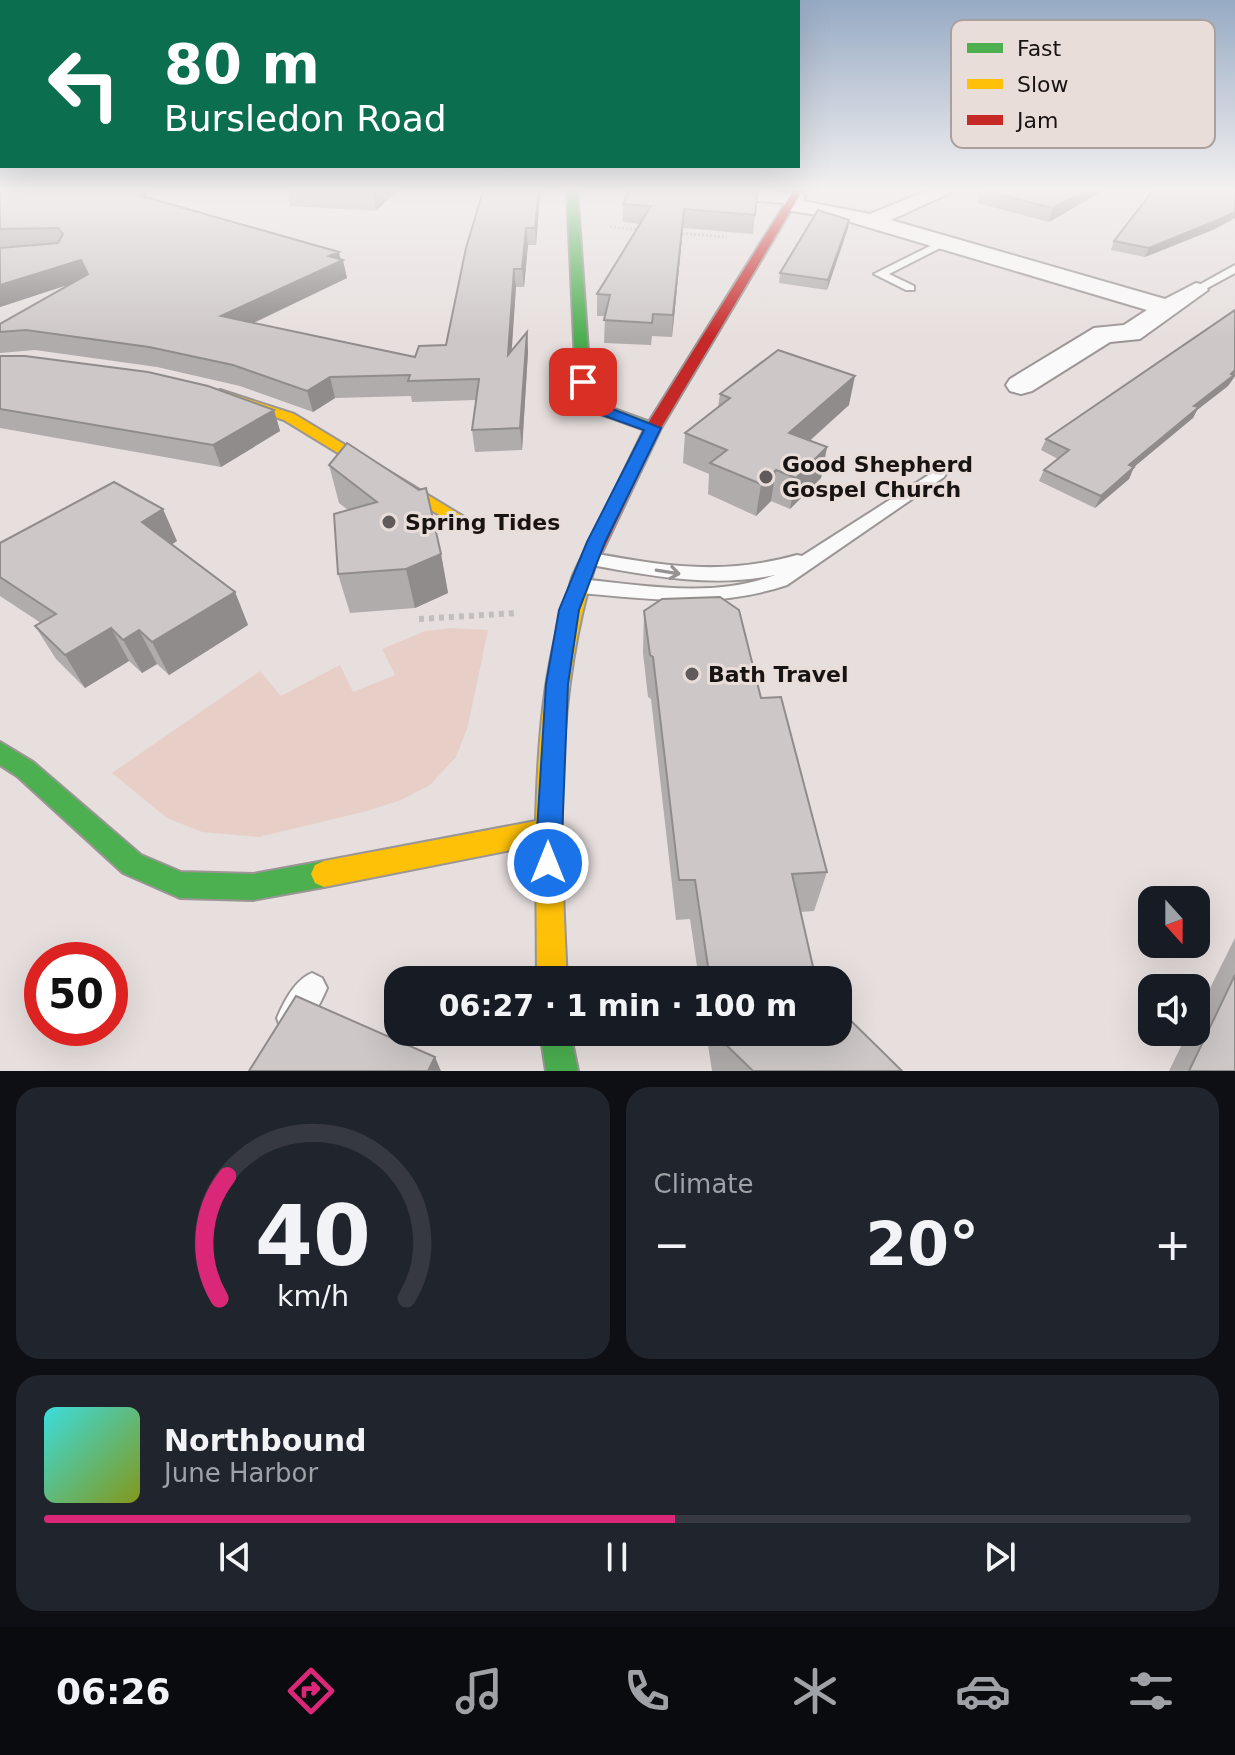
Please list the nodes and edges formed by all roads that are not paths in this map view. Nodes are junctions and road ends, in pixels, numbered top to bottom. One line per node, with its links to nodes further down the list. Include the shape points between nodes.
1 (574, 238): 11 (street, via 583,382 597,408)
2 (772, 238): 11 (street)
3 (930, 238): 4 (street)
4 (944, 242): 6 (lane, via 880,274); 8 (street)
5 (1235, 268): 7 (lane)
6 (910, 288)
7 (1196, 290): 8 (street)
8 (1167, 308): 9 (street, via 1130,333 1104,334 1032,378)
9 (1077, 384)
10 (199, 389): 13 (street, via 289,417)
11 (653, 428): 15 (street)
12 (938, 474): 14 (lane)
13 (460, 520)
14 (823, 550): 15 (lane, one-way to 14, via 680,574 743,573 784,566); 16 (lane, via 754,591 696,596)
15 (591, 559): 16 (street)
16 (580, 586): 18 (street, via 569,610 557,684)
17 (8, 770): 18 (street, via 132,864 180,885 253,887)
18 (547, 831): 19 (street)
19 (552, 966)
20 (312, 988): 22 (lane)
21 (558, 1046): 23 (street)
22 (273, 1047)
23 (562, 1071)

